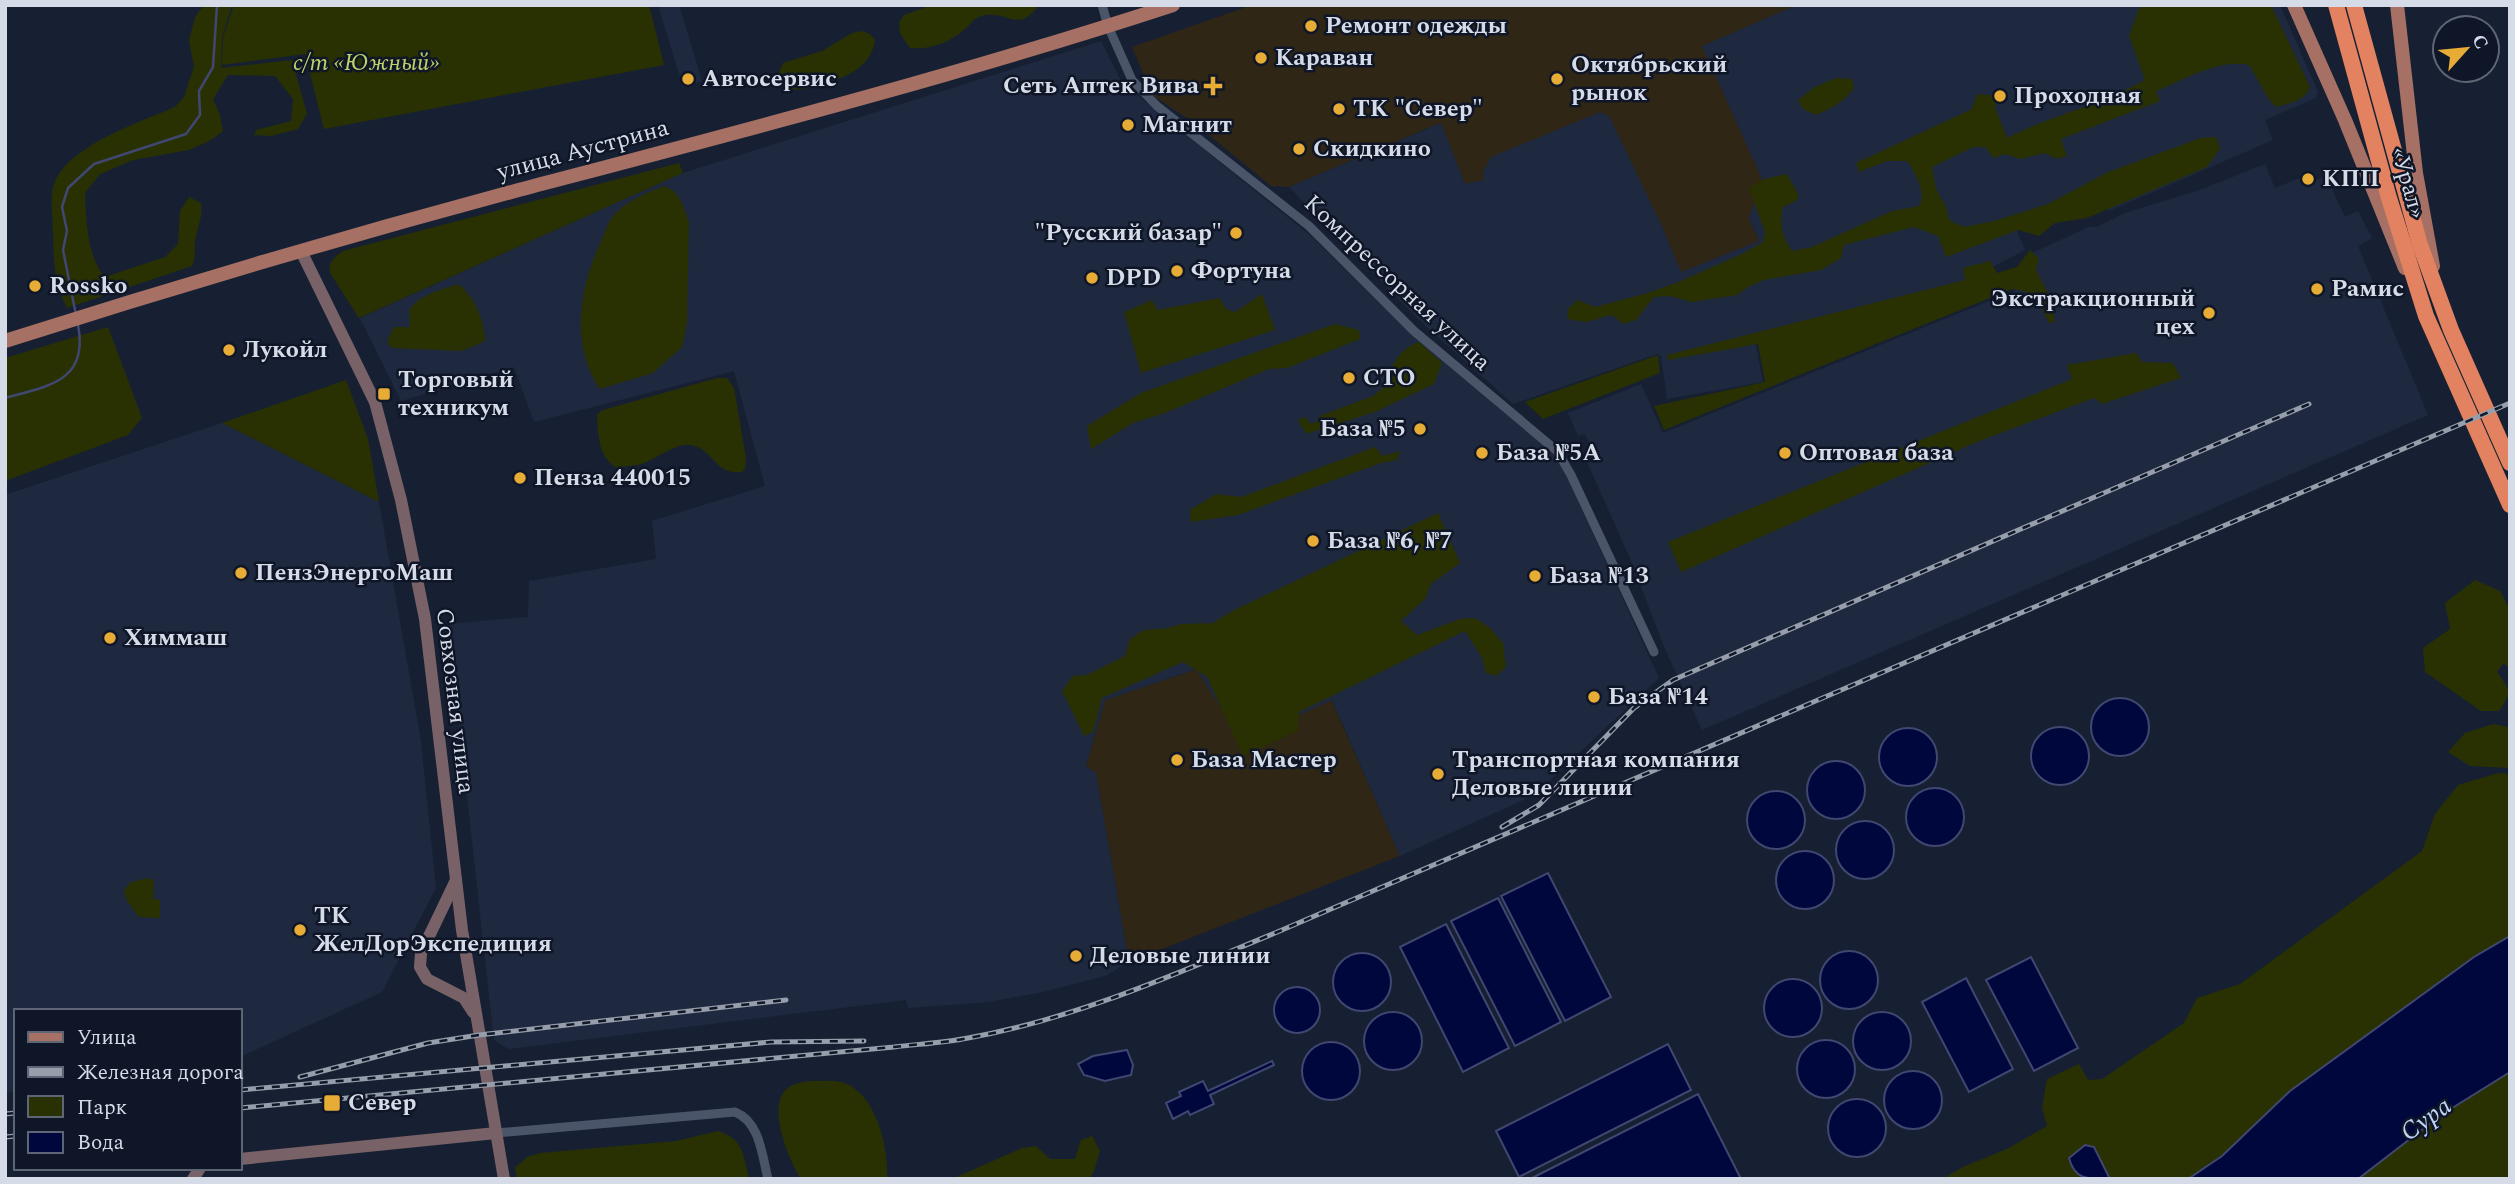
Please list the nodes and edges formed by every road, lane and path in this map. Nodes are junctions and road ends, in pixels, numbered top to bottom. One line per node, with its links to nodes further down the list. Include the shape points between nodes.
1 (1102, 5): 7 (street, Компрессорная улица)
2 (1173, 5): 7 (main road, улица Аустрина)
3 (2294, 5): 10 (main road)
4 (2336, 5): 10 (highway, «Урал»)
5 (2354, 5): 9 (highway, «Урал», via 2404,192)
6 (2397, 5): 9 (main road, via 2416,173)
7 (1108, 26): 8 (main road, улица Аустрина); 14 (street, Компрессорная улица, via 1132,80 1157,106 1308,226 1415,331 1558,451)
8 (301, 251): 11 (main road, улица Аустрина); 15 (main road, Совхозная улица, via 375,402 401,500 425,619)
9 (2442, 309): 12 (highway, «Урал»)
10 (2426, 316): 13 (highway, «Урал»)
11 (5, 341)
12 (2509, 461)
13 (2510, 505)
14 (1654, 652)
15 (456, 880): 16 (main road, Совхозная улица); 17 (main road, via 419,960 427,979)
16 (468, 967): 17 (main road, via 459,980); 18 (main road, Совхозная улица)
17 (441, 986): 18 (main road, via 464,998)
18 (476, 1018): 19 (main road, Совхозная улица)
19 (496, 1133): 20 (main road); 21 (main road, Совхозная улица); 22 (street, via 735,1112 751,1123)
20 (242, 1159)
21 (504, 1179)
22 (768, 1179)

